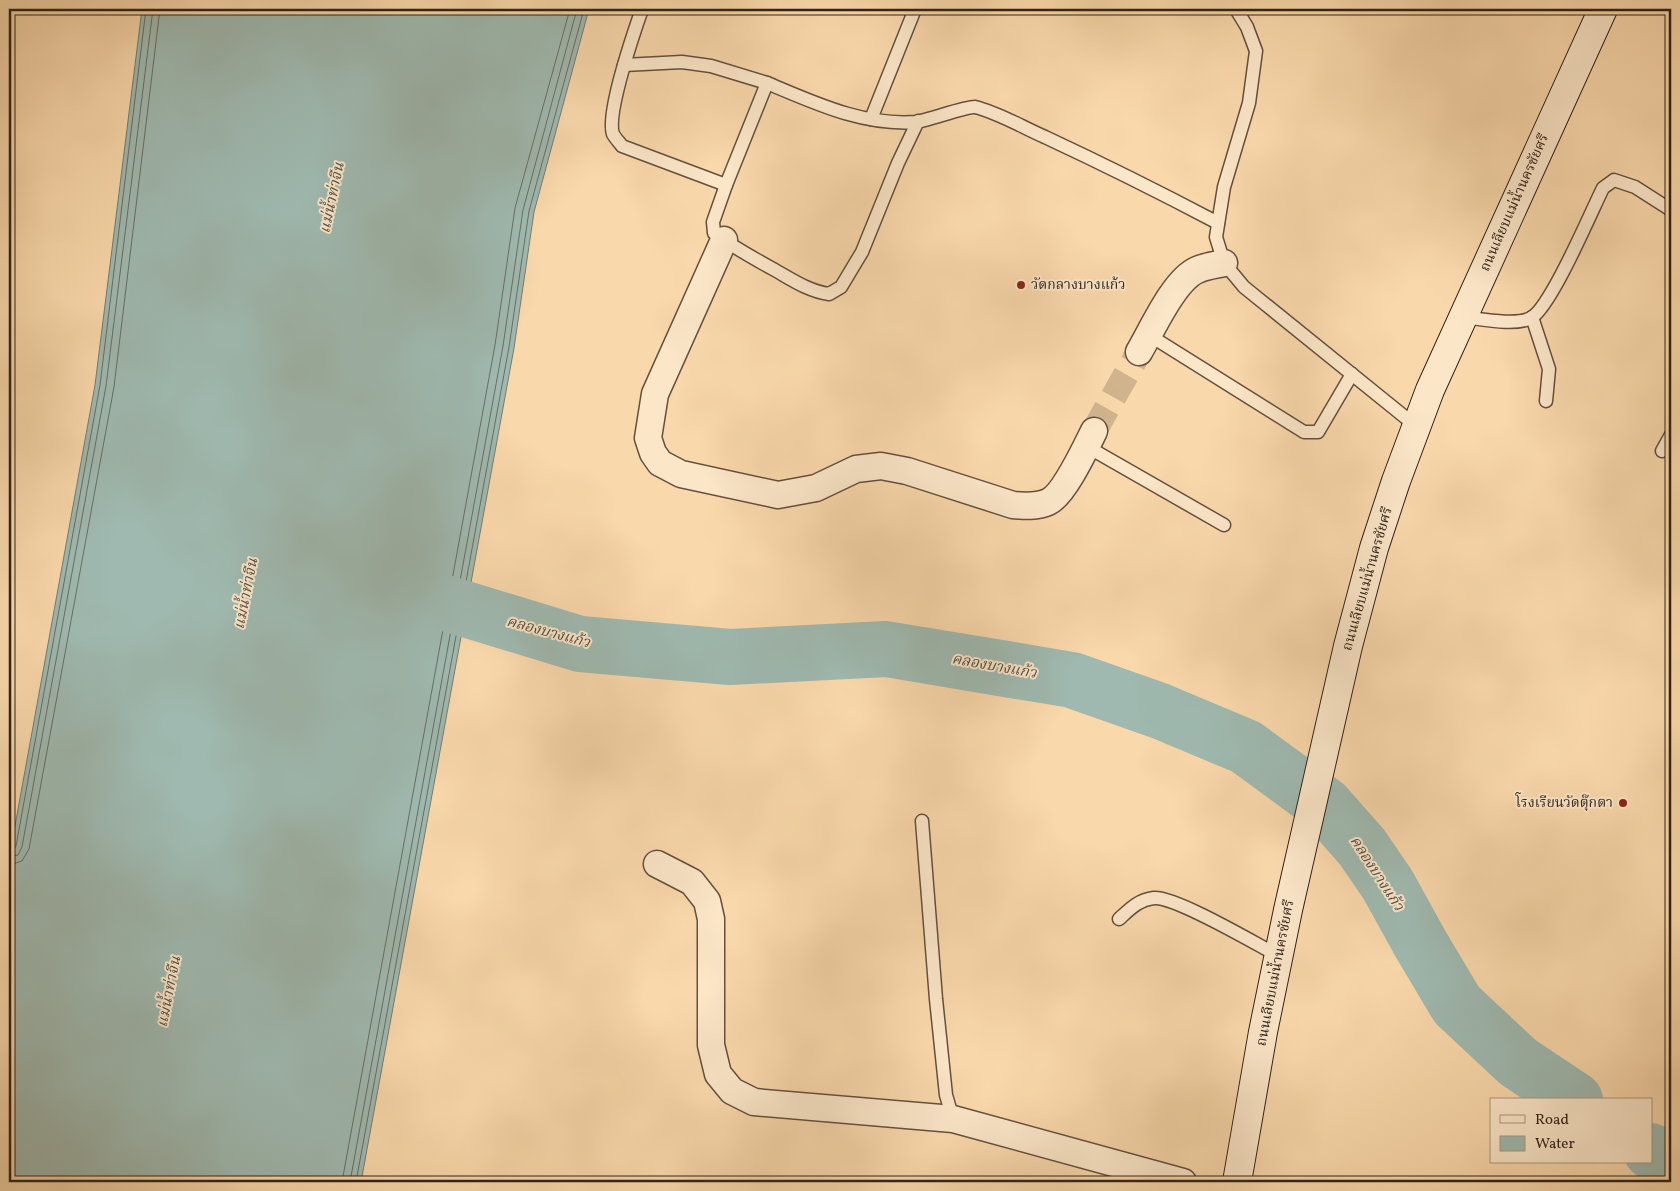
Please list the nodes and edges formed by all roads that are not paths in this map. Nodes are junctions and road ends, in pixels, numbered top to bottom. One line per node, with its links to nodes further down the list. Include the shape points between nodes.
1 (642, 9): 5 (lane)
2 (915, 9): 7 (lane)
3 (1236, 9): 11 (lane, via 1256,51 1248,103 1224,187)
4 (1603, 9): 14 (main road, ถนนเลียบแม่น้ำนครชัยศรี)
5 (624, 65): 6 (lane, via 682,62 711,66); 9 (lane, via 612,117 613,133 622,146)
6 (768, 82): 7 (lane, via 815,104); 9 (lane)
7 (871, 120): 8 (lane)
8 (918, 122): 11 (lane, via 972,107 994,114); 12 (lane, via 862,252 841,286 829,294 803,286)
9 (726, 185): 12 (lane, via 713,222 714,233)
10 (1671, 210): 15 (lane, via 1635,186 1614,180 1603,188 1549,298)
11 (1218, 223): 13 (lane, via 1216,237)
12 (724, 240): 21 (street, via 655,394 648,438 660,463 681,474 778,495 816,488 856,469 882,466 1013,505 1031,506 1049,502 1063,488)
13 (1224, 263): 16 (street, via 1197,270 1183,279); 17 (lane, via 1244,286)
14 (1463, 317): 15 (lane, via 1516,322); 19 (main road, ถนนเลียบแม่น้ำนครชัยศรี)
15 (1532, 317): 18 (lane, via 1549,368)
16 (1144, 344): 17 (lane, via 1304,432 1318,432)
17 (1352, 374): 19 (lane)
18 (1546, 401)
19 (1416, 426): 27 (main road, ถนนเลียบแม่น้ำนครชัยศรี, via 1374,548 1348,646)
20 (1671, 435): 22 (lane)
21 (1090, 438): 23 (lane)
22 (1662, 451)
23 (1224, 525)
24 (922, 822): 28 (lane, via 946,1095)
25 (657, 864): 28 (street, via 692,882 707,901 711,919 710,1046 718,1074 732,1091 754,1102)
26 (1119, 919): 27 (lane, via 1137,902 1156,898 1178,903)
27 (1279, 956): 30 (main road, ถนนเลียบแม่น้ำนครชัยศรี)
28 (953, 1119): 29 (street)
29 (1183, 1182)
30 (1236, 1182)

